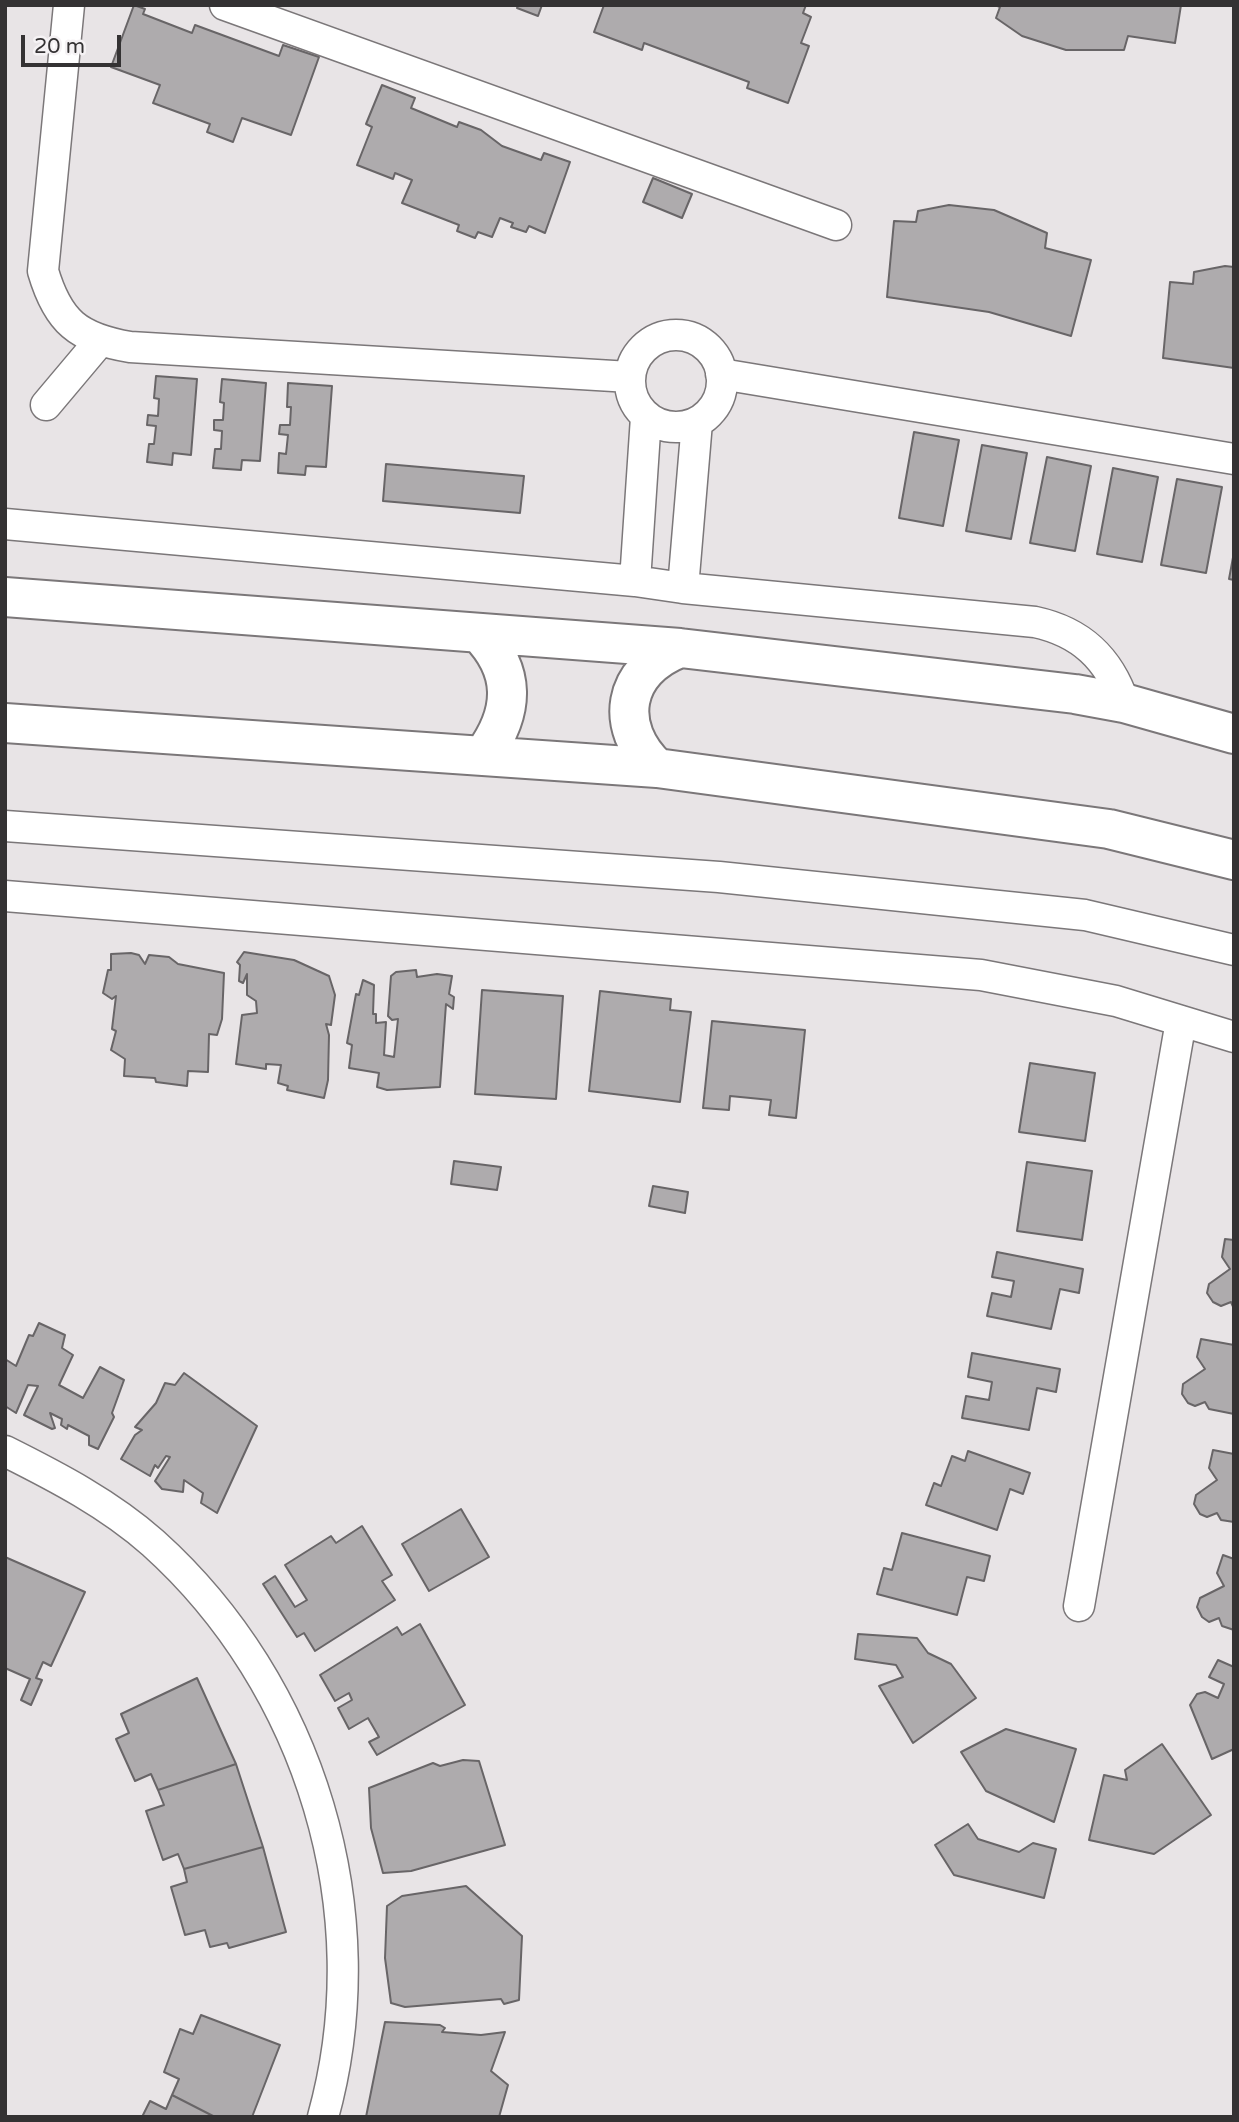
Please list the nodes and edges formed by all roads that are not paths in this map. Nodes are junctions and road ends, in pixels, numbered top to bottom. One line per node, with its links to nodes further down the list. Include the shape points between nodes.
1 (69, 5): 4 (street, via 43,271 52,301 71,326)
2 (225, 5): 3 (street)
3 (836, 225)
4 (99, 341): 6 (street); 7 (street)
5 (721, 374): 6 (street, via 717,360 696,340 667,336 642,350); 9 (street, via 717,402); 10 (street)
6 (630, 377): 8 (street, via 631,392)
7 (46, 405)
8 (646, 417): 9 (street, via 662,426 680,428); 12 (street)
9 (697, 422): 13 (street)
10 (1234, 459)
11 (5, 524): 12 (street)
12 (635, 581): 13 (street)
13 (683, 588): 17 (street, via 1055,626 1092,648 1117,682)
14 (5, 597): 15 (street)
15 (479, 632): 16 (street); 20 (street, via 499,660 508,693 502,726)
16 (680, 648): 17 (street); 21 (street, via 650,664 632,692 629,709 635,743)
17 (1124, 703): 19 (street)
18 (5, 723): 20 (street)
19 (1234, 734)
20 (484, 754): 21 (street)
21 (657, 768): 23 (street, via 1109,829)
22 (5, 826): 25 (street, via 719,877 1086,915)
23 (1234, 860)
24 (5, 896): 26 (street, via 981,975 1116,1001)
25 (1234, 950)
26 (1181, 1021): 27 (street); 29 (street)
27 (1234, 1037)
28 (5, 1451): 30 (street, via 74,1485 153,1543 220,1614 274,1695 314,1784 337,1878 345,1976 335,2073)
29 (1079, 1606)
30 (323, 2117)

